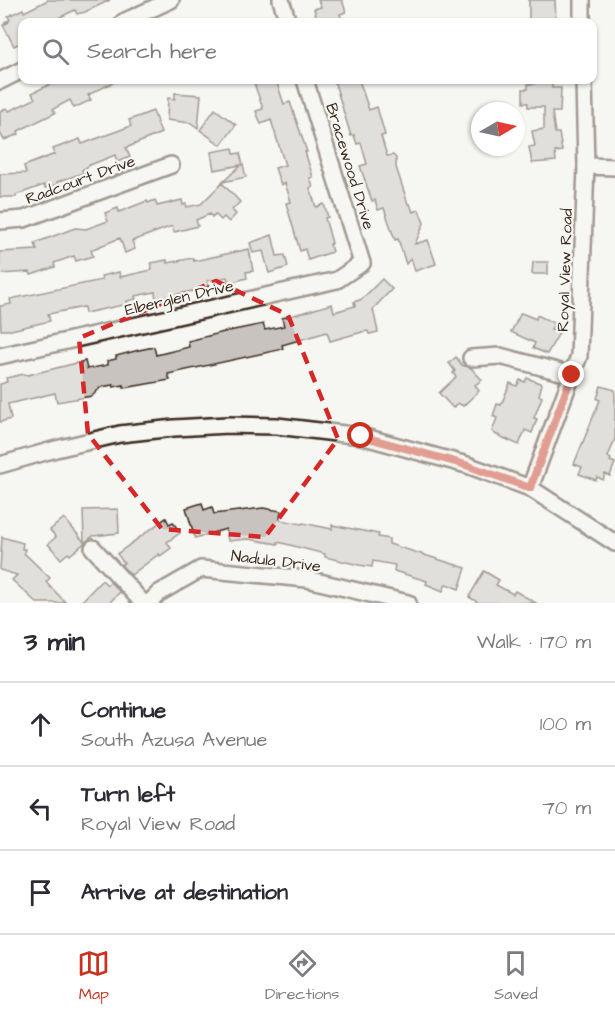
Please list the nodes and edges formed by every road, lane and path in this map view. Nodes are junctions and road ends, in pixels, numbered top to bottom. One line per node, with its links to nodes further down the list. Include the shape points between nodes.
1 (171, 0): 4 (street)
2 (281, 0): 5 (street)
3 (582, 0): 6 (street)
4 (132, 18)
5 (287, 18)
6 (582, 18)
7 (18, 72): 8 (street)
8 (0, 81)
9 (306, 84): 15 (street, Bracewood Drive)
10 (584, 84): 12 (street, Royal View Road)
11 (171, 165): 14 (street, Radcourt Drive, via 24,219)
12 (586, 166): 13 (street); 18 (street, Royal View Road, via 579,356)
13 (615, 167)
14 (0, 221)
15 (362, 263): 16 (street, Elberglen Drive, via 337,280)
16 (0, 356)
17 (471, 358): 18 (street, via 500,356)
18 (572, 375): 20 (street, Royal View Road)
19 (0, 465): 20 (street, via 120,434 228,425 277,426 361,436 466,465)
20 (530, 488): 21 (street)
21 (615, 543)
22 (93, 548): 23 (street)
23 (143, 603)
24 (149, 603): 25 (street, Nadula Drive, via 201,569 307,579)
25 (408, 603)

